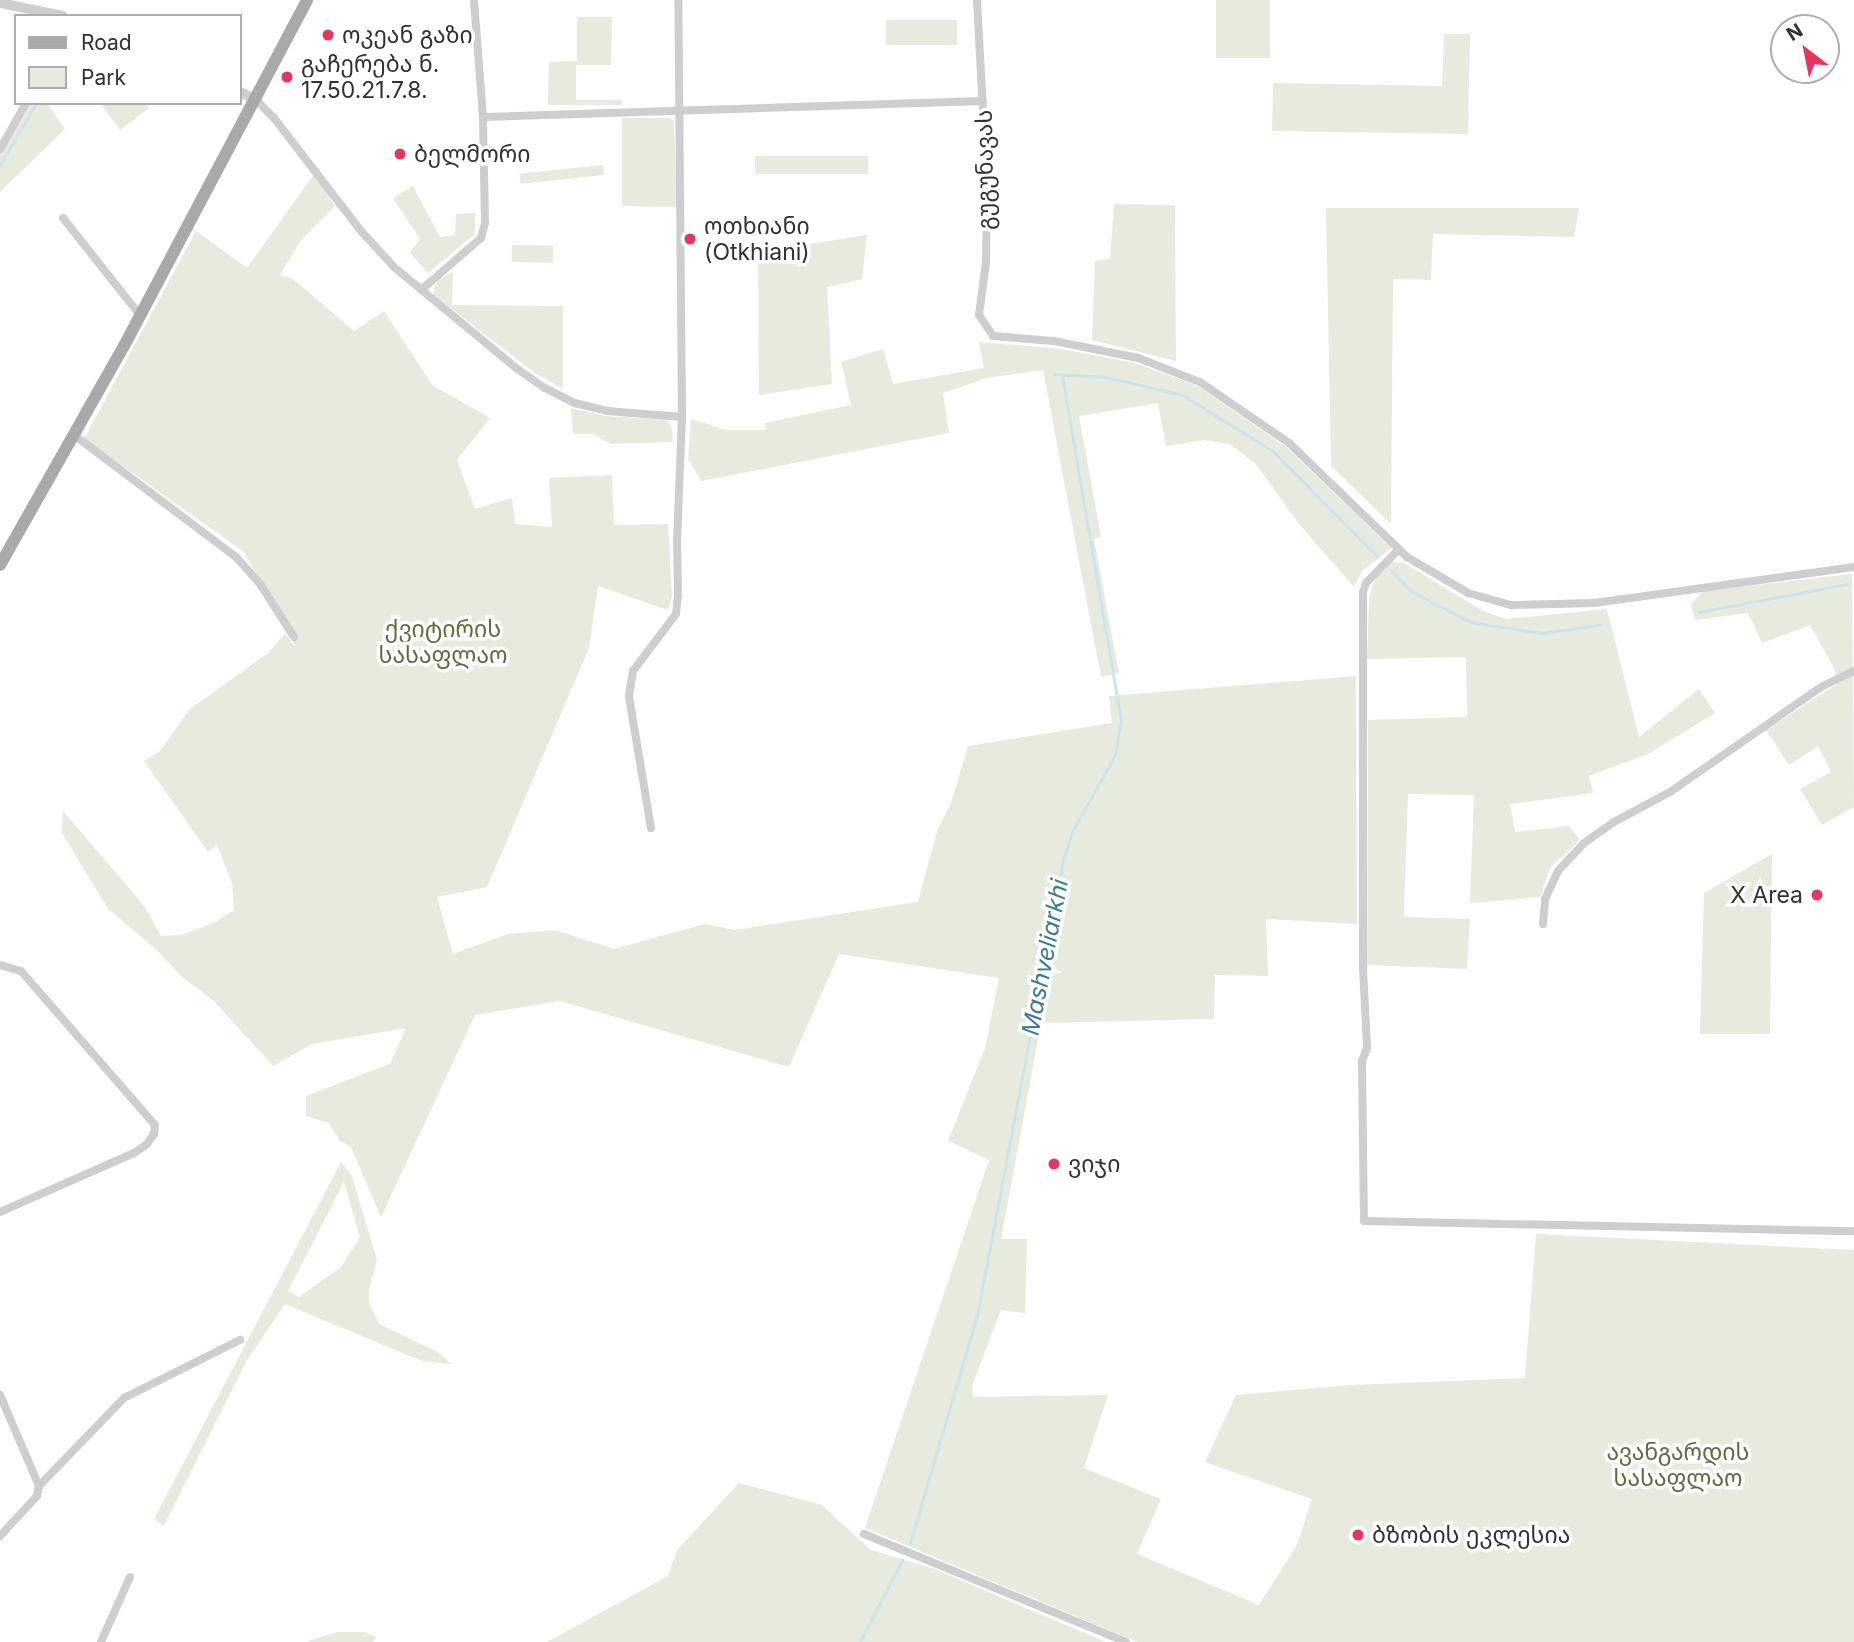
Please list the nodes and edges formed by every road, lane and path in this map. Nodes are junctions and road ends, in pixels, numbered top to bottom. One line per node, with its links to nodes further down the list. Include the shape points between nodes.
1 (307, 0): 8 (main road)
2 (474, 0): 12 (street)
3 (678, 0): 11 (street)
4 (977, 0): 9 (street, გუგუნავას)
5 (0, 3): 6 (street)
6 (54, 14)
7 (242, 93): 8 (street)
8 (255, 99): 15 (street, via 376,248); 16 (main road)
9 (983, 101): 11 (street); 19 (street, გუგუნავას, via 986,249 979,315 993,336 1054,341 1138,358 1200,382 1289,443)
10 (25, 105): 13 (street)
11 (680, 113): 12 (street); 17 (street)
12 (483, 117): 15 (street, via 485,223 481,238)
13 (0, 149)
14 (63, 218): 16 (street)
15 (421, 290): 17 (street, via 545,388 575,403 607,411)
16 (140, 315): 18 (main road)
17 (682, 417): 24 (street, via 676,614 641,657 633,671 629,696)
18 (74, 435): 20 (main road); 22 (street, via 236,556)
19 (1398, 550): 21 (street, via 1468,593 1511,605 1594,603); 28 (street, via 1377,569 1363,592 1364,1221)
20 (0, 565)
21 (1854, 567)
22 (294, 636)
23 (1854, 671): 25 (street, via 1821,687 1670,792 1584,843 1558,871 1545,899)
24 (651, 828)
25 (1543, 924)
26 (0, 965): 27 (street, via 21,971 155,1125 147,1144 134,1153)
27 (0, 1212)
28 (1854, 1231)
29 (240, 1340): 31 (street, via 124,1398)
30 (0, 1395): 31 (street)
31 (40, 1486): 33 (street, via 37,1496)
32 (864, 1534): 36 (street)
33 (0, 1536)
34 (130, 1577): 35 (street)
35 (101, 1642)
36 (1126, 1642)

